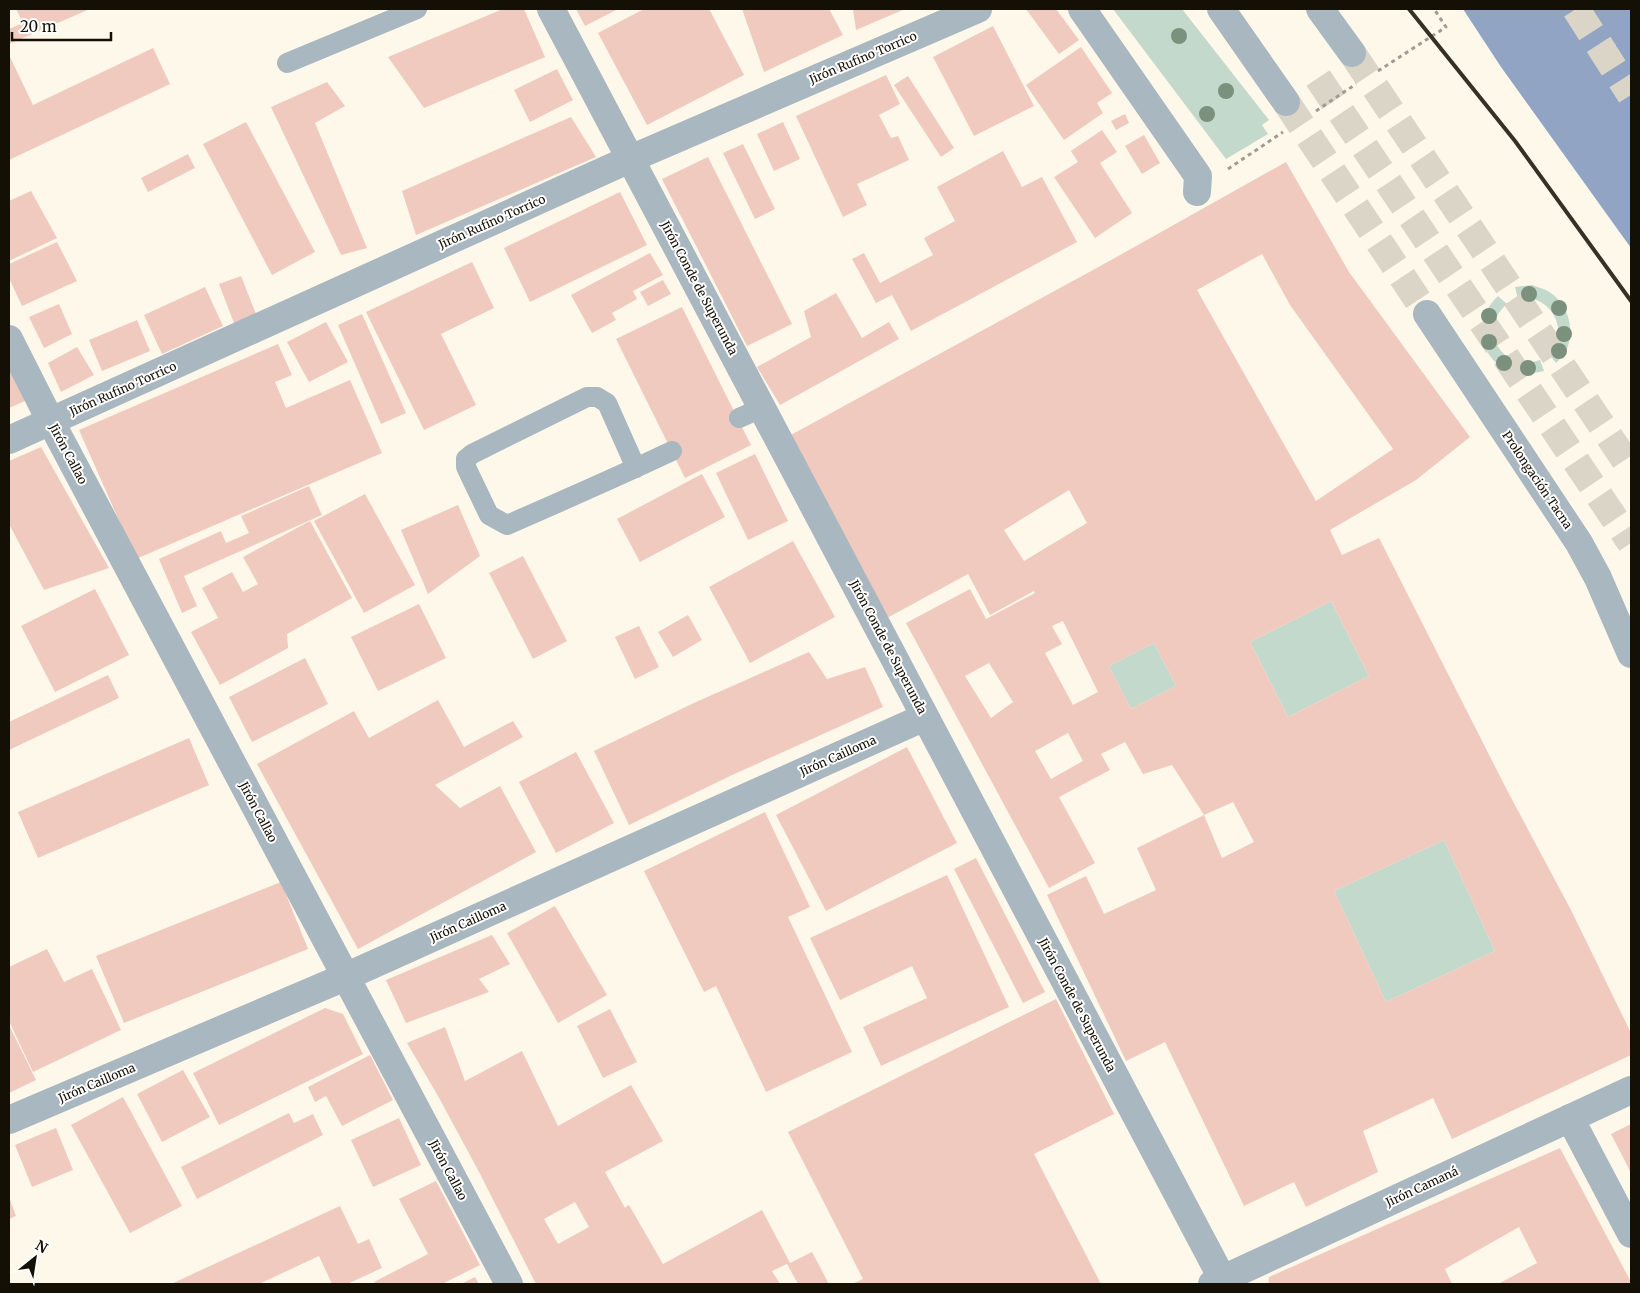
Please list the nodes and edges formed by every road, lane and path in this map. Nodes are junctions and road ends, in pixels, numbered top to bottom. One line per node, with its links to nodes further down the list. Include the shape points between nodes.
1 (417, 9): 10 (lane)
2 (551, 9): 15 (street, Jirón Conde de Superunda)
3 (978, 9): 15 (street, Jirón Rufino Torrico)
4 (1082, 9): 16 (street, via 1198,176)
5 (1221, 9): 12 (street)
6 (1320, 9): 8 (street)
7 (1434, 9): 9 (path, via 1446,27)
8 (1352, 52)
9 (1397, 60)
10 (287, 63)
11 (1357, 83): 13 (path)
12 (1286, 102)
13 (1309, 116)
14 (1286, 130): 16 (path)
15 (630, 159): 19 (street, Jirón Rufino Torrico); 24 (street, Jirón Conde de Superunda, via 750,413)
16 (1197, 192)
17 (1427, 314): 23 (street, Prolongación Tacna, via 1578,543 1598,578)
18 (9, 339): 19 (street, Jirón Callao)
19 (51, 422): 20 (street, Jirón Rufino Torrico); 25 (street, Jirón Callao)
20 (9, 440)
21 (672, 451): 22 (lane)
22 (636, 468): 22 (lane, via 506,525 489,515 466,467 466,459 587,397 596,397 607,403)
23 (1631, 654)
24 (925, 717): 25 (street, Jirón Cailloma); 30 (street, Jirón Conde de Superunda)
25 (345, 977): 28 (street, Jirón Cailloma); 31 (street, Jirón Callao)
26 (1631, 1090): 27 (street, Jirón Camaná)
27 (1570, 1118): 29 (street); 30 (street, Jirón Camaná)
28 (9, 1120)
29 (1631, 1234)
30 (1220, 1283)
31 (509, 1284)

